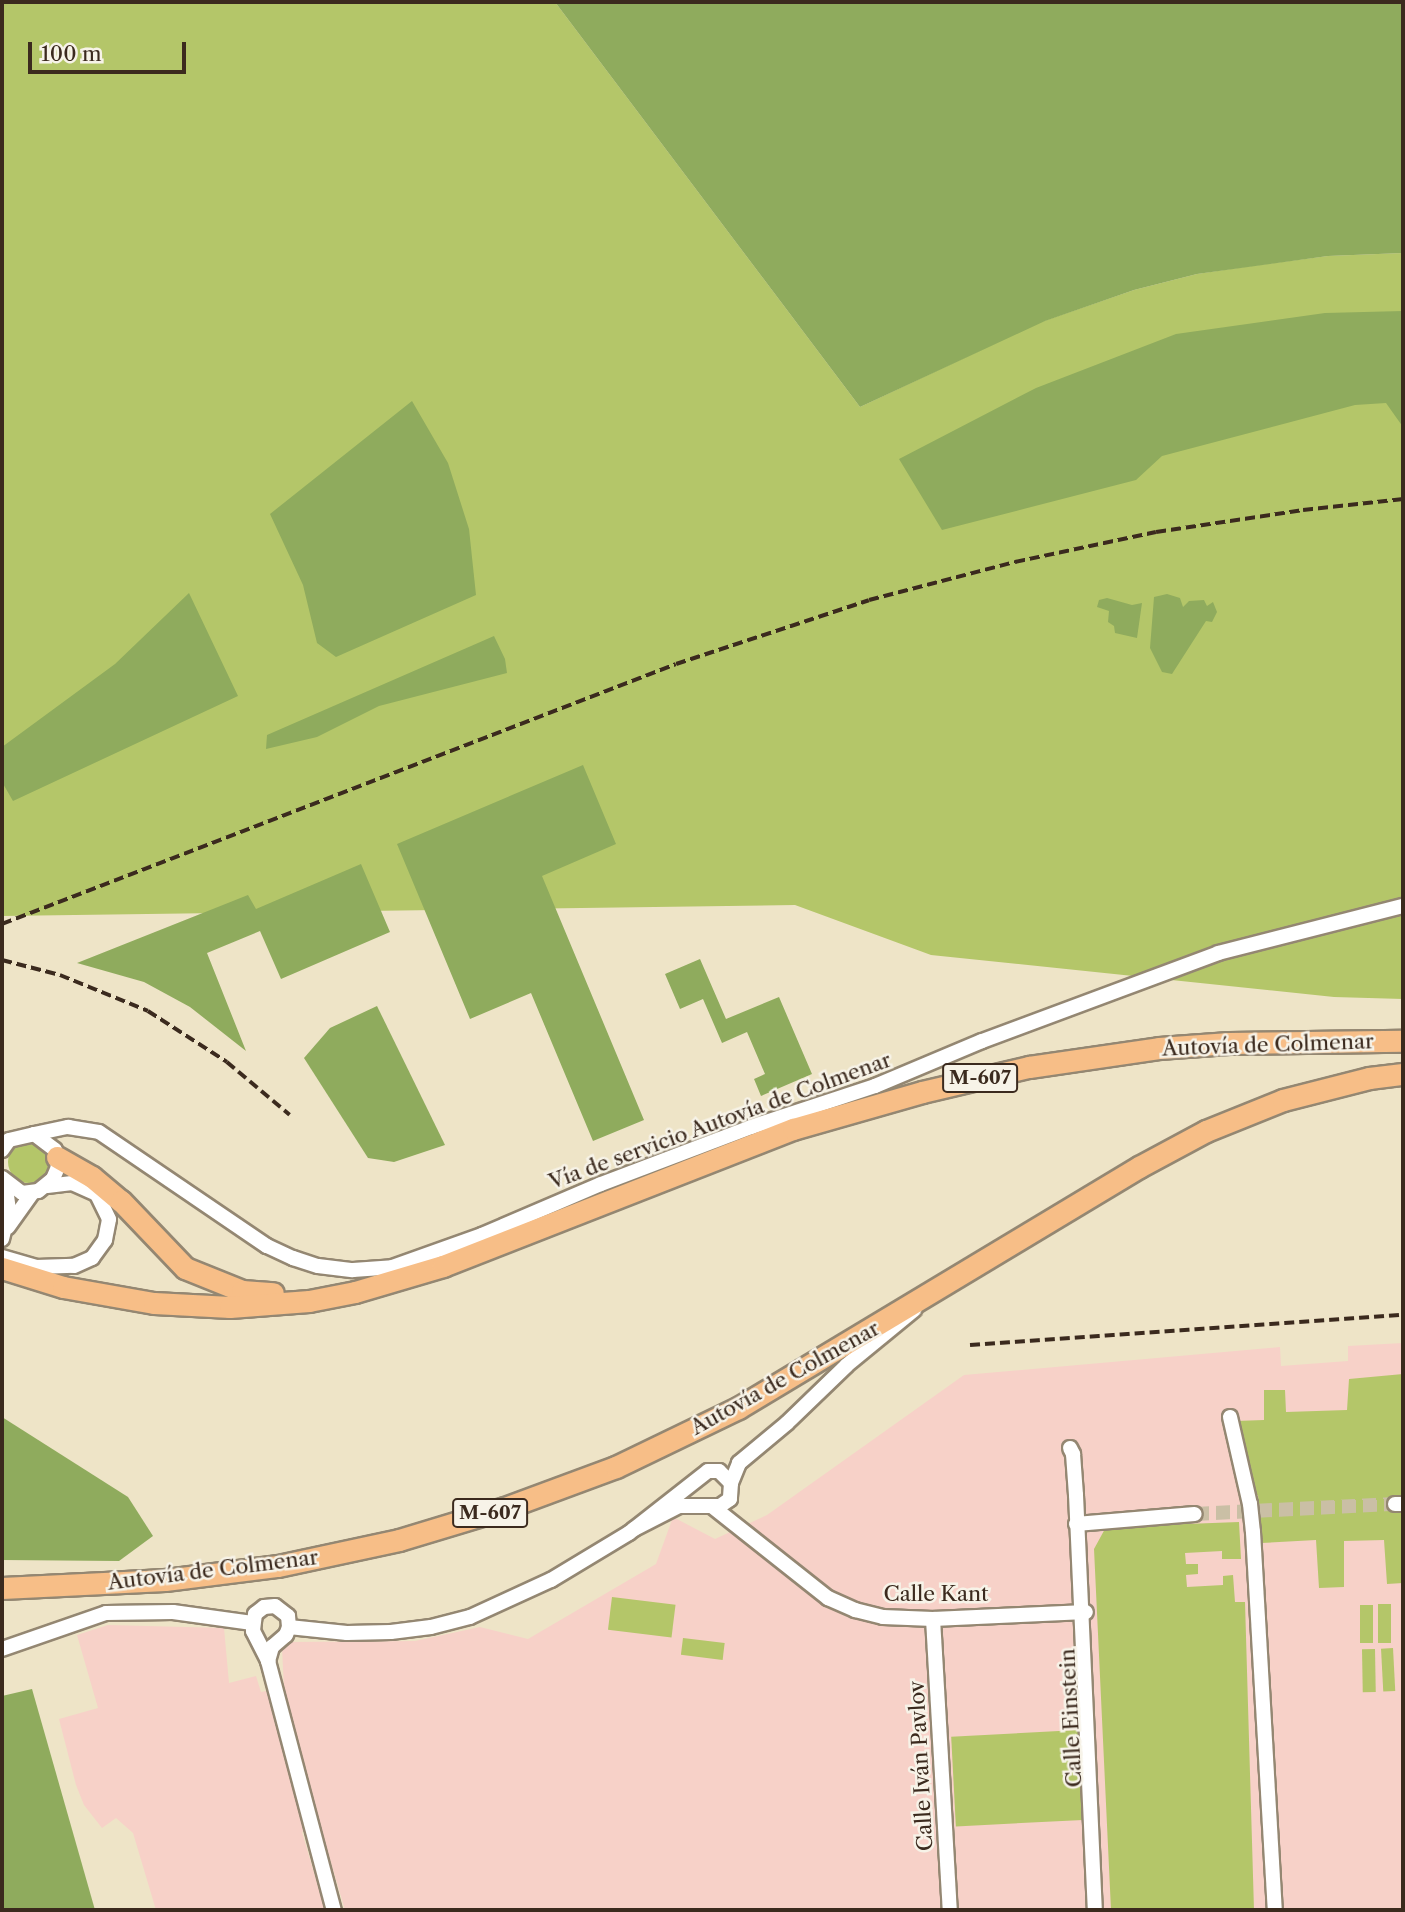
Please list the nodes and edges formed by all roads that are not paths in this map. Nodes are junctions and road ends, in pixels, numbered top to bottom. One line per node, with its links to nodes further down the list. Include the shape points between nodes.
1 (1403, 906): 4 (street, Vía de servicio Autovía de Colmenar, via 1218,953 875,1086 637,1170 392,1267 353,1270 293,1258 267,1246 99,1132 68,1127)
2 (1403, 1041): 13 (highway, Autovía de Colmenar / M-607, via 1159,1048 1029,1067 922,1092 793,1129 505,1244)
3 (1403, 1074): 14 (highway, Autovía de Colmenar / M-607, via 1283,1100 1206,1131)
4 (34, 1134): 5 (street, Vía de servicio Autovía de Colmenar); 6 (street, via 48,1142)
5 (4, 1143)
6 (57, 1157): 8 (street, via 58,1167); 13 (highway, via 92,1177 121,1201 168,1253 205,1278 242,1291 270,1293 346,1283)
7 (3, 1180): 9 (street, via 22,1193); 10 (street, via 9,1210)
8 (47, 1185): 9 (street); 11 (street, via 72,1183 97,1194 109,1219 98,1252 63,1267 36,1267)
9 (33, 1192): 10 (street)
10 (3, 1235)
11 (2, 1257)
12 (2, 1268): 13 (highway, Autovía de Colmenar / M-607, via 112,1297 230,1307 309,1301)
13 (383, 1284)
14 (934, 1293): 18 (street, via 738,1463); 25 (highway, Autovía de Colmenar / M-607, via 738,1408 616,1467 505,1508 399,1540 278,1566 165,1580)
15 (1230, 1417): 38 (street, via 1253,1532)
16 (1070, 1448): 22 (street, Calle Einstein)
17 (697, 1483): 18 (street, via 703,1474 714,1471); 20 (street, via 697,1496); 24 (street)
18 (731, 1483): 19 (street)
19 (730, 1499): 20 (street); 23 (street)
20 (709, 1506): 23 (street, Calle Kant); 24 (street, via 679,1506)
21 (1195, 1514): 22 (street)
22 (1080, 1523): 26 (street, Calle Einstein)
23 (737, 1527): 27 (street, Calle Kant, via 828,1598 883,1617)
24 (634, 1529): 29 (street, via 551,1580 470,1617 431,1628 391,1632)
25 (2, 1588)
26 (1083, 1612): 27 (street, Calle Kant); 36 (street, Calle Einstein); 37 (street, Calle Einstein)
27 (933, 1619): 35 (street, Calle Iván Pavlov)
28 (252, 1623): 29 (street, via 259,1610 275,1606 288,1616); 30 (street); 32 (street, via 173,1612 106,1613)
29 (289, 1627): 31 (street)
30 (257, 1637): 31 (street); 33 (street)
31 (276, 1643): 33 (street)
32 (2, 1647)
33 (268, 1661): 34 (street)
34 (334, 1910)
35 (950, 1910)
36 (1095, 1910)
37 (1102, 1910)
38 (1275, 1910)

